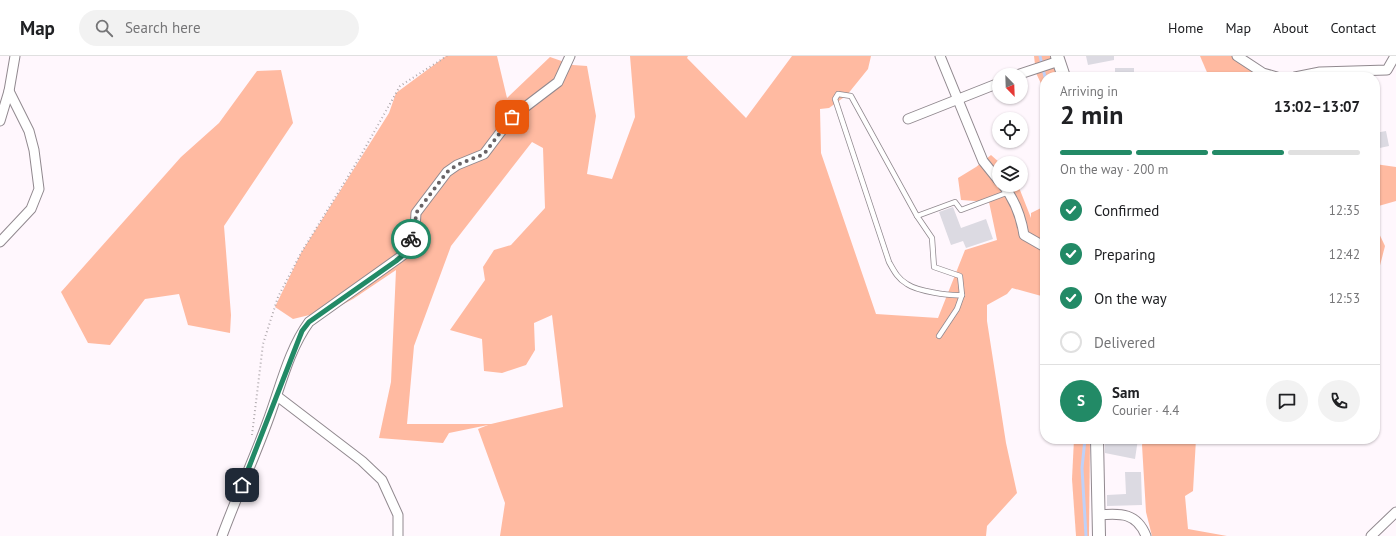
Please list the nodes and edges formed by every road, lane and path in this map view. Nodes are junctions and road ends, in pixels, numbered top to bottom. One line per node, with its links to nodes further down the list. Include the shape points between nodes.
1 (15, 56): 13 (street)
2 (447, 56): 26 (path, via 400,86 301,253 278,297 263,344 254,402 251,438)
3 (570, 56): 24 (street, via 558,82 512,117 484,154 447,172 416,213 415,229 403,255 309,322 302,331 288,363)
4 (940, 56): 14 (street)
5 (1237, 56): 10 (street)
6 (1395, 56): 11 (street, via 1387,70)
7 (1058, 59): 8 (street); 9 (street)
8 (1028, 71)
9 (1062, 72)
10 (1261, 72)
11 (1320, 72)
12 (992, 86): 14 (street)
13 (9, 92): 16 (street); 20 (street, via 29,131 39,189 31,209)
14 (958, 100): 15 (street); 17 (street, via 983,161)
15 (908, 118)
16 (0, 121)
17 (992, 172)
18 (1009, 192): 19 (lane, via 961,210 955,202); 21 (street, via 1021,218 1024,235)
19 (917, 216): 22 (lane, via 932,238 934,267 960,276); 22 (lane, via 851,96 838,94 835,99 889,262 896,276 907,285 950,296)
20 (0, 242)
21 (1040, 244)
22 (962, 295): 23 (lane, via 957,309)
23 (939, 336)
24 (277, 396): 26 (street); 30 (street, via 362,461 382,480 398,515)
25 (1097, 444): 28 (street)
26 (258, 446): 29 (street)
27 (1396, 512): 33 (street)
28 (1099, 515): 31 (street); 32 (street, via 1121,513 1132,518 1143,528)
29 (222, 536)
30 (398, 536)
31 (1099, 536)
32 (1146, 536)
33 (1371, 536)

